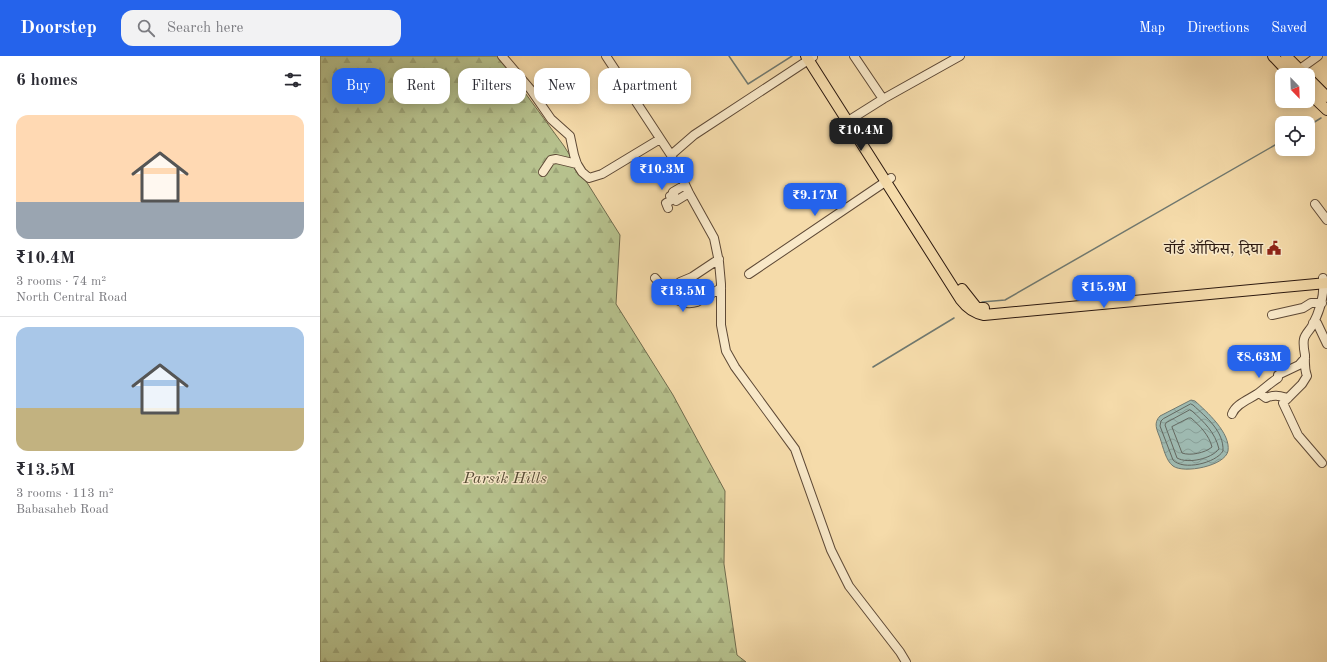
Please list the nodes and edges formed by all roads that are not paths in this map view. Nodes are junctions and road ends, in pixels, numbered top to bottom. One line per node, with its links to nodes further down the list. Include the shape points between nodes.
1 (502, 56): 20 (street, via 531,90 551,119 570,136)
2 (606, 56): 18 (street)
3 (854, 56): 14 (street)
4 (960, 56): 14 (street)
5 (1272, 56): 9 (main road)
6 (1286, 56): 10 (main road)
7 (1318, 56): 11 (street)
8 (810, 57): 17 (main road); 19 (street, via 694,135)
9 (1291, 68)
10 (1295, 68)
11 (1305, 68)
12 (1315, 85): 13 (main road)
13 (1327, 97)
14 (883, 99): 17 (street)
15 (1315, 99): 16 (main road)
16 (1327, 110)
17 (850, 119): 22 (main road)
18 (660, 138): 19 (street); 20 (street, via 602,174 589,178)
19 (671, 155): 23 (street)
20 (577, 164): 21 (street, via 551,160)
21 (542, 172)
22 (888, 179): 30 (street); 32 (main road, via 961,300 967,308 984,315)
23 (685, 185): 24 (street); 27 (street, via 670,196 672,200 666,203)
24 (689, 193): 25 (street); 29 (street, via 714,238)
25 (676, 201)
26 (1315, 204): 28 (street)
27 (668, 208)
28 (1327, 220)
29 (719, 259): 33 (street, via 692,278); 34 (street)
30 (749, 274)
31 (655, 278): 34 (street, via 681,303 697,302)
32 (1325, 280): 35 (street)
33 (680, 282)
34 (721, 288): 44 (street, via 721,325 726,351 795,449 831,550 849,586)
35 (1322, 303): 36 (street, via 1311,303 1303,308); 37 (street)
36 (1272, 315)
37 (1313, 323): 38 (street, via 1317,323); 39 (street, via 1304,338)
38 (1327, 344)
39 (1305, 358): 40 (street, via 1299,365 1278,375 1278,378); 41 (street, via 1304,370 1307,376)
40 (1259, 393): 41 (street, via 1266,398 1278,395); 42 (street, via 1238,406)
41 (1288, 398): 43 (street, via 1283,403 1293,426)
42 (1232, 414)
43 (1322, 463)
44 (906, 662)

